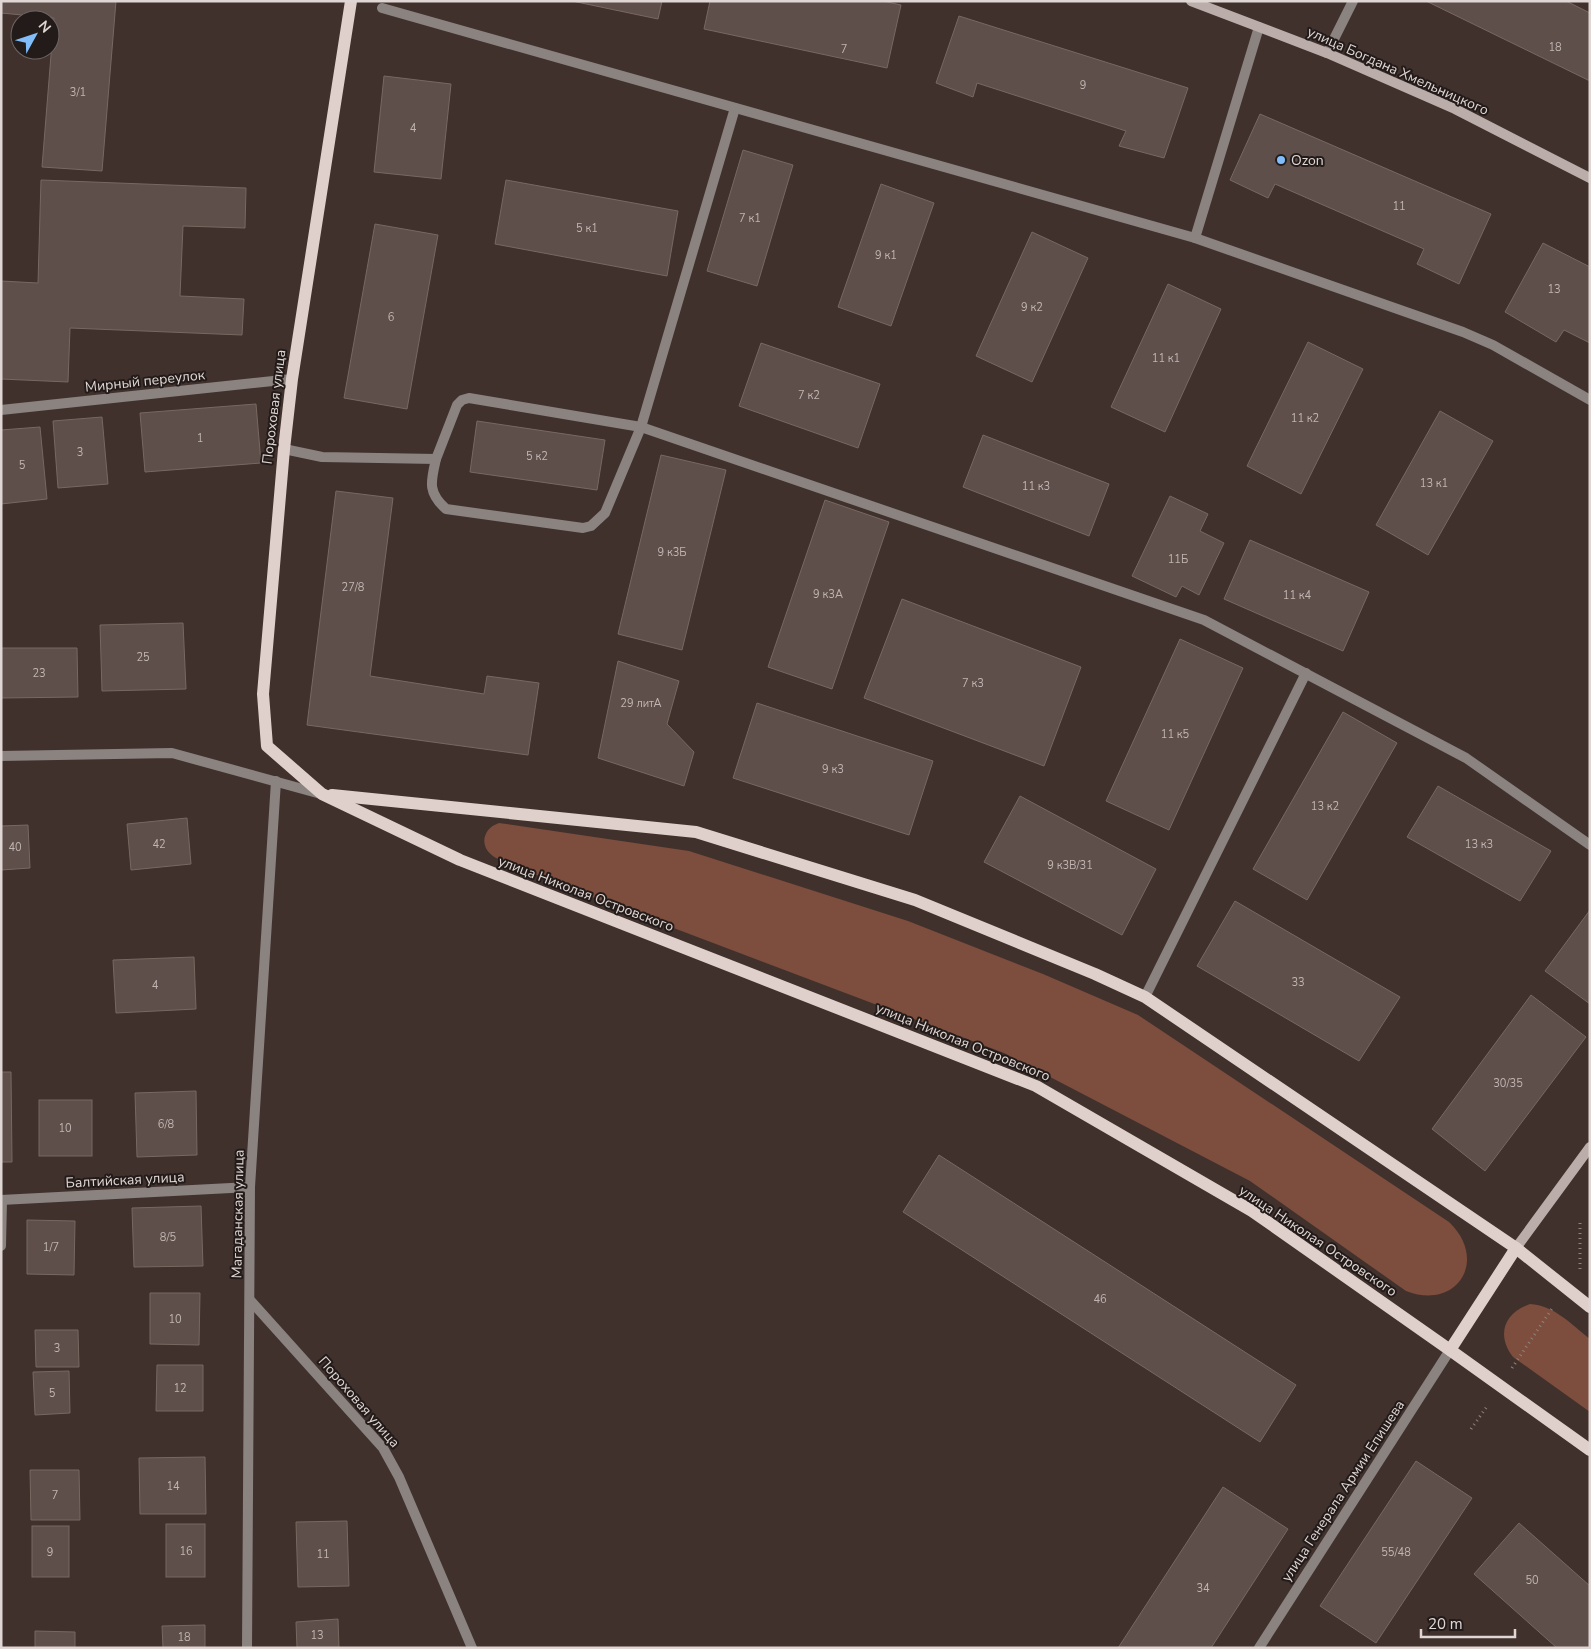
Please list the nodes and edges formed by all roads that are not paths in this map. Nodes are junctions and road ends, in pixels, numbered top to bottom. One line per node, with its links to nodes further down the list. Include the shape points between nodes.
1 (351, 1): 10 (main road, Пороховая улица)
2 (1191, 1): 5 (main road, улица Богдана Хмельницкого)
3 (1353, 1): 6 (street)
4 (382, 8): 7 (street)
5 (1259, 26): 6 (main road, улица Богдана Хмельницкого); 9 (street)
6 (1327, 53): 8 (main road, улица Богдана Хмельницкого, via 1455,109)
7 (734, 108): 9 (street); 13 (street)
8 (1590, 178)
9 (1195, 238): 11 (street, via 1463,332 1493,345)
10 (292, 379): 12 (street, Мирный переулок); 14 (main road, Пороховая улица)
11 (1590, 400)
12 (1, 410)
13 (641, 427): 15 (street, via 469,398 457,405); 15 (street, via 605,513 583,528 446,509 435,497 430,483); 16 (street, via 1204,620)
14 (284, 449): 15 (street, via 322,457); 19 (main road, Пороховая улица, via 263,694 267,746)
15 (436, 459)
16 (1306, 673): 20 (street, via 1466,758); 21 (street)
17 (1, 756): 18 (street, улица Николая Островского, via 172,753)
18 (276, 781): 19 (street, улица Николая Островского); 23 (street, Магаданская улица)
19 (322, 794): 21 (main road, улица Николая Островского, via 696,832 915,900); 29 (main road, улица Николая Островского, via 460,860 1036,1086 1252,1212)
20 (1590, 844)
21 (1145, 997): 26 (main road, улица Николая Островского)
22 (1590, 1147): 26 (main road)
23 (250, 1187): 24 (street, Балтийская улица); 27 (street, Магаданская улица)
24 (2, 1200): 25 (street)
25 (1, 1246)
26 (1516, 1248): 28 (main road, улица Николая Островского); 29 (main road)
27 (250, 1300): 31 (street, Магаданская улица); 32 (street, Пороховая улица, via 383,1448 399,1477)
28 (1590, 1307)
29 (1450, 1350): 30 (main road, улица Николая Островского); 33 (street, улица Генерала Армии Епишева)
30 (1590, 1450)
31 (247, 1648)
32 (472, 1648)
33 (1259, 1648)

